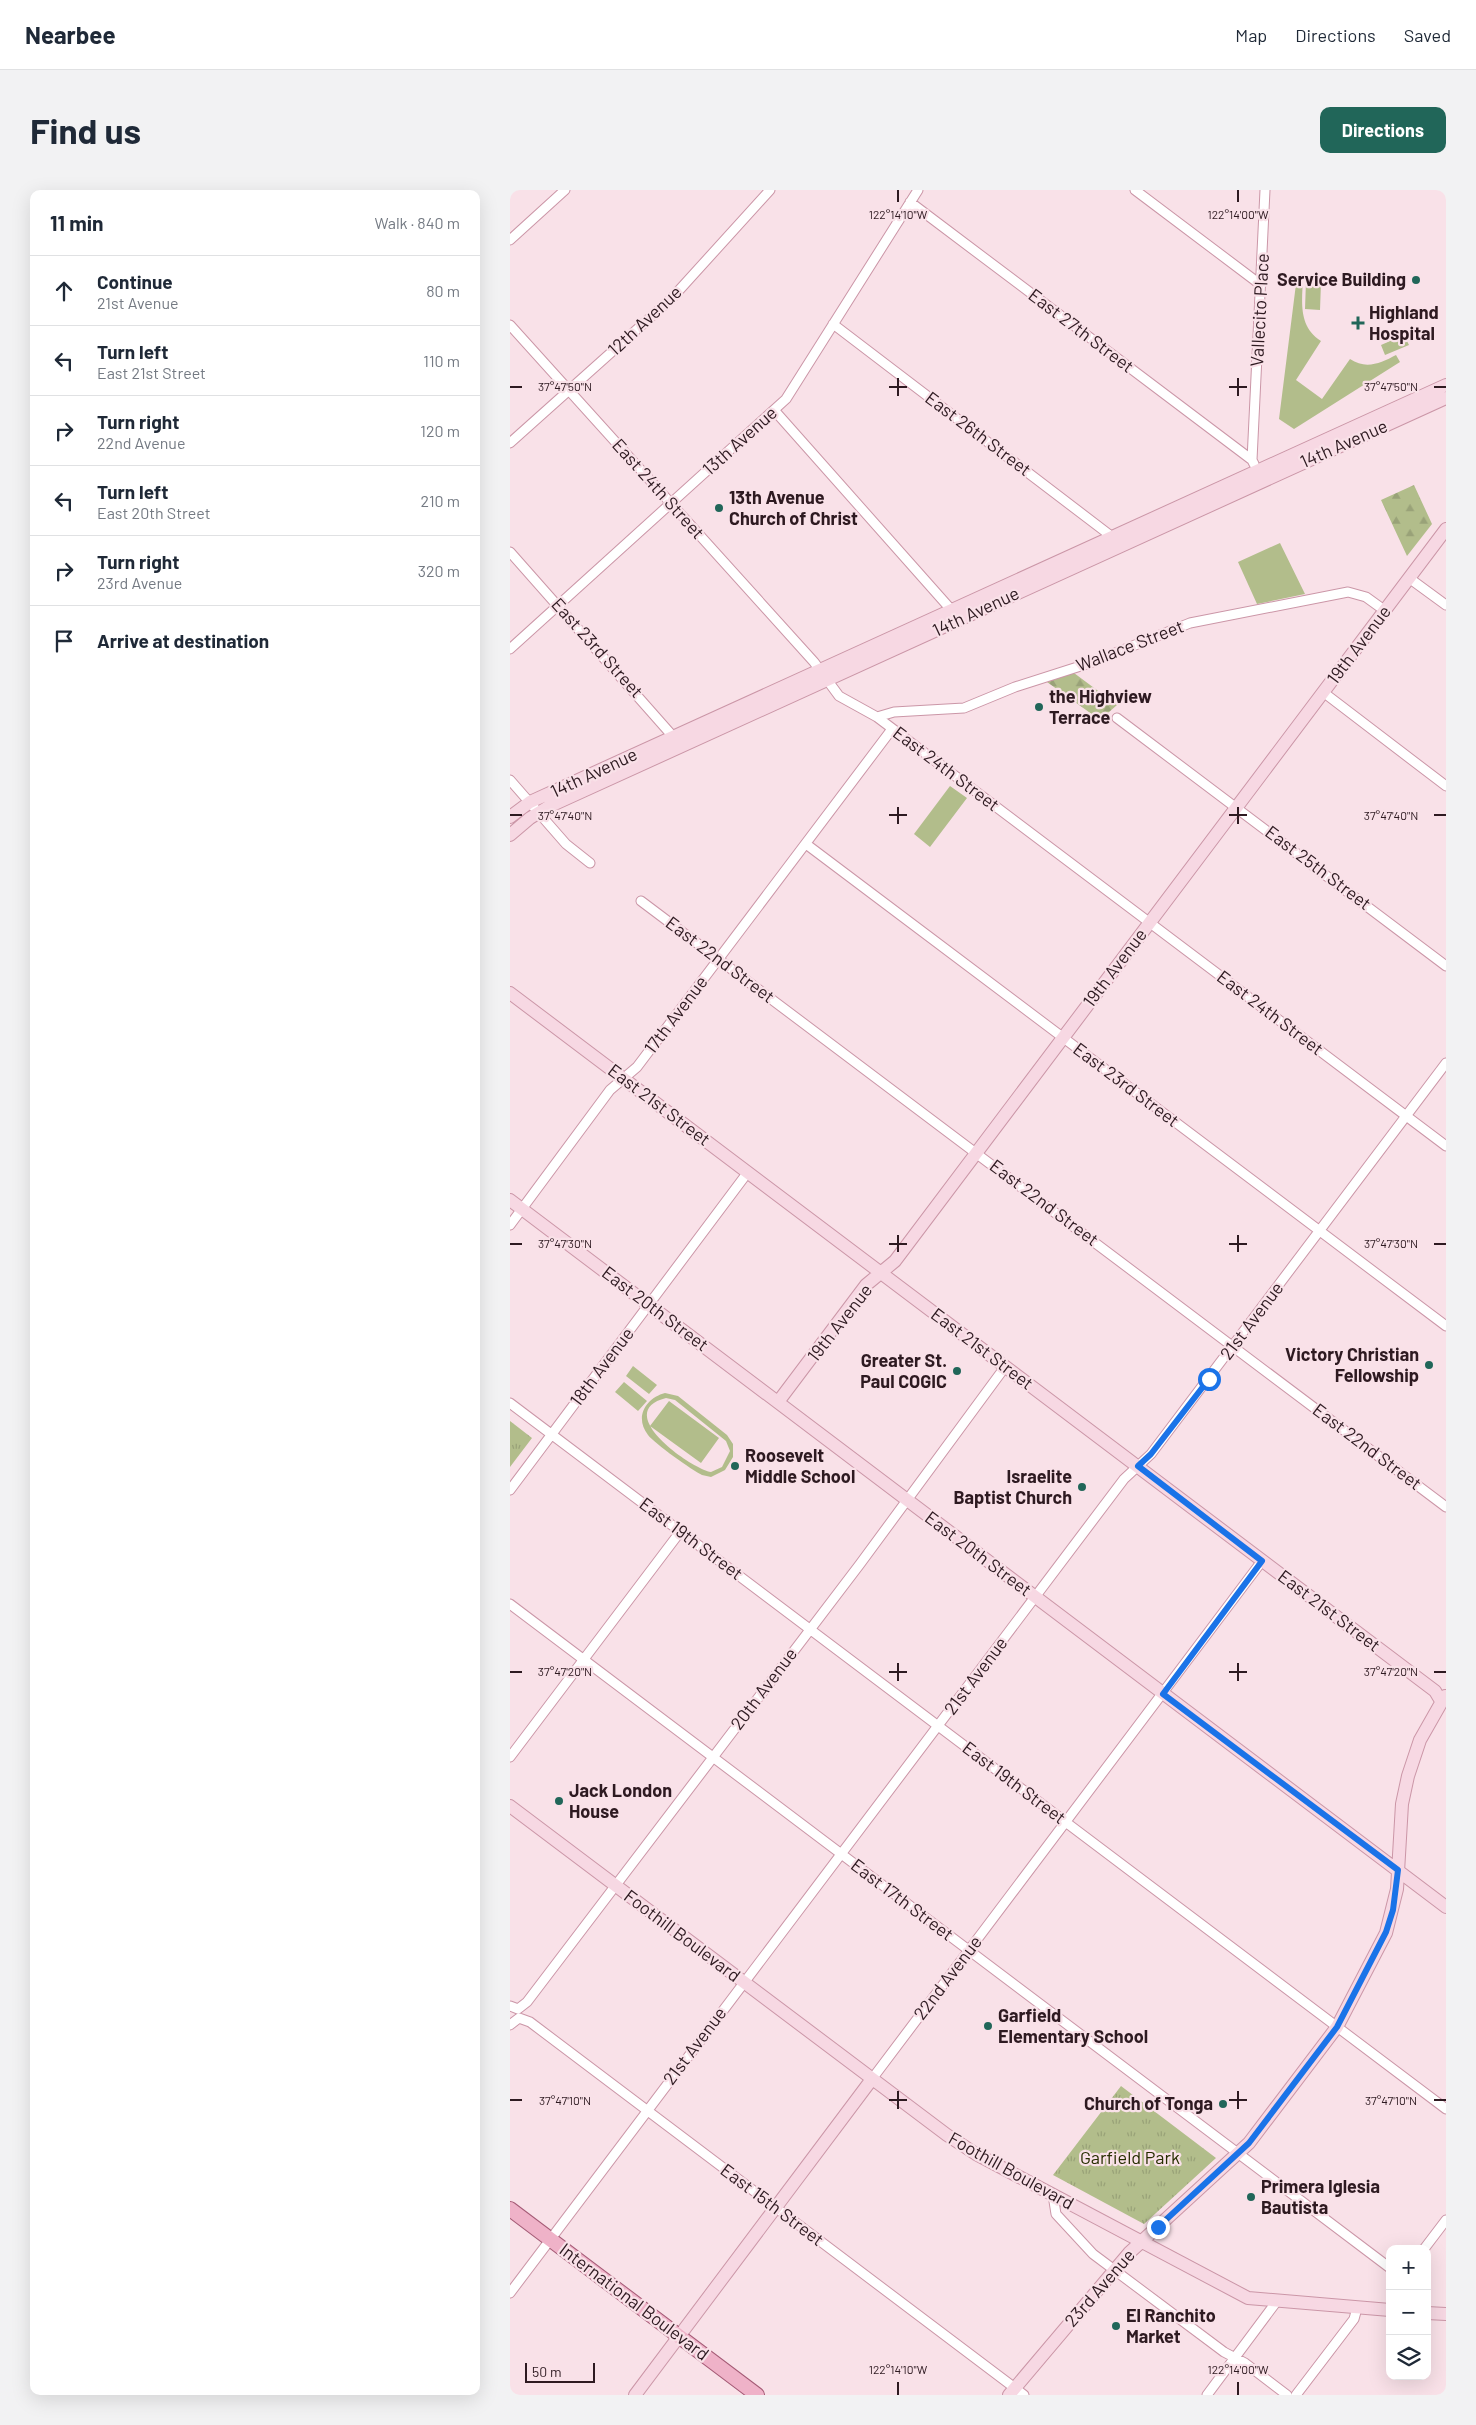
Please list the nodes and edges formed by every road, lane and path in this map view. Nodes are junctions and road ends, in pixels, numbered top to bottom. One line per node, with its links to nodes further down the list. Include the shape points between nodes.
1 (565, 190): 7 (street)
2 (770, 190): 12 (street, 12th Avenue, via 672,298)
3 (918, 190): 6 (street, 13th Avenue)
4 (1135, 190): 8 (street)
5 (1265, 190): 8 (street, Vallecito Place)
6 (910, 202): 9 (street, 13th Avenue); 16 (street, East 27th Street)
7 (510, 240)
8 (1261, 285): 16 (street, Vallecito Place)
9 (833, 324): 14 (street, 13th Avenue, via 786,399); 19 (street, East 26th Street)
10 (510, 325): 12 (street, East 24th Street)
11 (1446, 385): 16 (street, 14th Avenue)
12 (569, 391): 15 (street, 12th Avenue); 17 (street, East 24th Street)
13 (1446, 398): 16 (street, 14th Avenue)
14 (774, 410): 17 (street, 13th Avenue); 25 (street)
15 (510, 443)
16 (1257, 471): 19 (street, 14th Avenue)
17 (671, 503): 22 (street, 13th Avenue); 27 (street, East 24th Street)
18 (1446, 529): 21 (street, 19th Avenue)
19 (1117, 542): 25 (street, 14th Avenue)
20 (510, 552): 22 (street, East 23rd Street)
21 (1409, 578): 23 (street); 24 (street, 19th Avenue)
22 (558, 605): 26 (street, 13th Avenue); 32 (street, East 23rd Street)
23 (1446, 605)
24 (1384, 610): 28 (street, 19th Avenue); 29 (street, Wallace Street, via 1348,592 1190,623 964,708 894,712)
25 (956, 615): 27 (street, 14th Avenue)
26 (510, 649)
27 (823, 675): 29 (street, East 24th Street, via 839,696); 32 (street, 14th Avenue)
28 (1323, 692): 34 (street); 36 (street, 19th Avenue)
29 (877, 718): 31 (street, East 24th Street)
30 (1116, 718): 36 (street, East 25th Street)
31 (892, 729): 40 (street, 17th Avenue); 43 (street, East 24th Street)
32 (677, 742): 35 (street, 14th Avenue); 37 (street, 14th Avenue)
33 (510, 780): 35 (street)
34 (1446, 786)
35 (530, 802): 37 (street); 38 (street, 14th Avenue)
36 (1237, 807): 43 (street, 19th Avenue); 45 (street, East 25th Street)
37 (539, 812): 39 (street, 14th Avenue); 41 (street, via 566,844)
38 (510, 817)
39 (510, 835)
40 (806, 844): 44 (street, 17th Avenue); 47 (street, East 23rd Street)
41 (590, 862)
42 (641, 901): 44 (street, East 22nd Street)
43 (1149, 923): 47 (street, 19th Avenue); 50 (street, East 24th Street)
44 (718, 959): 49 (street, 17th Avenue, via 637,1067); 52 (street, East 22nd Street)
45 (1446, 966)
46 (510, 993): 49 (street, East 21st Street)
47 (1063, 1038): 52 (street, 19th Avenue); 57 (street, East 23rd Street)
48 (1446, 1063): 50 (street, 21st Avenue)
49 (624, 1078): 53 (street, East 21st Street); 55 (street, 17th Avenue, via 610,1090)
50 (1406, 1116): 51 (street, East 24th Street); 57 (street, 21st Avenue)
51 (1446, 1146)
52 (978, 1153): 58 (street, 19th Avenue, via 895,1261); 61 (street, East 22nd Street)
53 (748, 1172): 58 (street, East 21st Street); 59 (street, 18th Avenue)
54 (510, 1200): 55 (street, East 20th Street)
55 (522, 1210): 56 (street, 17th Avenue); 59 (street, East 20th Street)
56 (510, 1225)
57 (1320, 1231): 60 (street, East 23rd Street); 61 (street, 21st Avenue)
58 (882, 1273): 62 (street, East 21st Street); 63 (street, 19th Avenue, via 866,1285)
59 (648, 1306): 63 (street, East 20th Street); 65 (street, 18th Avenue)
60 (1446, 1326)
61 (1233, 1346): 66 (street, 21st Avenue, via 1151,1454); 69 (street, East 22nd Street)
62 (1005, 1366): 66 (street, East 21st Street); 68 (street, 20th Avenue)
63 (778, 1402): 68 (street, East 20th Street)
64 (510, 1403): 65 (street, East 19th Street)
65 (551, 1434): 67 (street, 18th Avenue); 70 (street, East 19th Street)
66 (1138, 1466): 71 (street, East 21st Street); 72 (street, 21st Avenue, via 1124,1479)
67 (510, 1490)
68 (907, 1500): 72 (street, East 20th Street); 74 (street, 20th Avenue)
69 (1446, 1507)
70 (680, 1532): 74 (street, East 19th Street); 75 (street)
71 (1262, 1561): 76 (street, 22nd Avenue); 77 (street, East 21st Street, via 1435,1691)
72 (1034, 1597): 76 (street, East 20th Street); 78 (street, 21st Avenue)
73 (510, 1604): 75 (street, East 17th Street)
74 (810, 1628): 78 (street, East 19th Street); 80 (street, 20th Avenue)
75 (584, 1659): 79 (street); 80 (street, East 17th Street)
76 (1163, 1694): 82 (street, 22nd Avenue); 84 (street, East 20th Street)
77 (1444, 1702): 84 (street, 23rd Avenue, via 1420,1740 1408,1776 1402,1804)
78 (938, 1725): 82 (street, East 19th Street); 83 (street, 21st Avenue)
79 (510, 1758)
80 (712, 1758): 83 (street, East 17th Street); 85 (street, 20th Avenue)
81 (510, 1806): 85 (street, Foothill Boulevard)
82 (1065, 1822): 87 (street, 22nd Avenue); 91 (street, East 19th Street)
83 (840, 1853): 87 (street, East 17th Street); 88 (street, 21st Avenue)
84 (1398, 1870): 86 (street, East 20th Street); 91 (street, 23rd Avenue, via 1393,1910 1384,1938)
85 (615, 1885): 88 (street, Foothill Boulevard); 89 (street, 20th Avenue, via 527,2002)
86 (1446, 1907)
87 (969, 1950): 92 (street, 22nd Avenue); 95 (street, East 17th Street)
88 (744, 1982): 92 (street, Foothill Boulevard); 94 (street, 21st Avenue)
89 (514, 2007)
90 (510, 2025): 94 (street, East 15th Street, via 519,2018 530,2022)
91 (1337, 2027): 93 (street, East 19th Street); 95 (street, 23rd Avenue)
92 (872, 2079): 96 (street, Foothill Boulevard, via 967,2149); 97 (street, 22nd Avenue)
93 (1446, 2109)
94 (647, 2110): 97 (street, East 15th Street); 100 (street, 21st Avenue)
95 (1239, 2152): 101 (street, 23rd Avenue); 103 (street, East 17th Street)
96 (1053, 2195): 101 (street, Foothill Boulevard); 104 (street, via 1056,2214 1093,2254)
97 (775, 2208): 111 (street, 22nd Avenue); 113 (street, East 15th Street)
98 (510, 2209): 100 (main road, International Boulevard)
99 (1446, 2220): 102 (street)
100 (550, 2239): 105 (street, 21st Avenue); 111 (main road, International Boulevard)
101 (1141, 2242): 104 (street, 23rd Avenue); 106 (street, Foothill Boulevard, via 1248,2298)
102 (1427, 2245)
103 (1386, 2265)
104 (1115, 2270): 112 (street); 113 (street, 23rd Avenue)
105 (510, 2293)
106 (1277, 2301): 107 (street, Foothill Boulevard); 112 (street)
107 (1357, 2308): 108 (street, Foothill Boulevard); 118 (street, via 1354,2319)
108 (1386, 2310)
109 (1431, 2313): 110 (street)
110 (1446, 2314)
111 (679, 2335): 114 (street, 22nd Avenue); 115 (main road, International Boulevard)
112 (1234, 2358): 116 (street); 117 (street)
113 (1016, 2393)
114 (635, 2395)
115 (757, 2395)
116 (1207, 2395)
117 (1288, 2395)
118 (1296, 2395)

